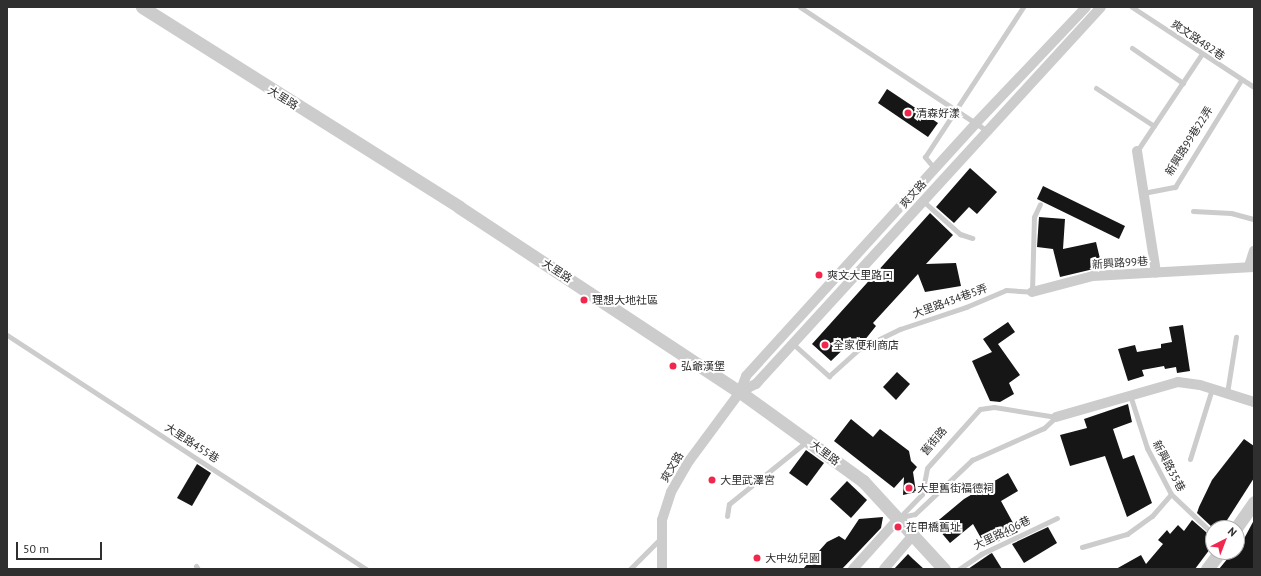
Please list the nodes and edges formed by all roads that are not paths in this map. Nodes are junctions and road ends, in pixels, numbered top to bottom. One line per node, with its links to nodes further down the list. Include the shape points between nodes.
1 (142, 7): 33 (street, 大里路, via 465,211)
2 (800, 7): 13 (lane)
3 (1023, 7): 13 (lane)
4 (1086, 7): 14 (street, 爽文路)
5 (1101, 7): 16 (street, 爽文路)
6 (1132, 7): 8 (lane, 爽文路482巷)
7 (1132, 48): 10 (lane)
8 (1201, 55): 9 (lane, 爽文路482巷); 10 (lane)
9 (1241, 80): 11 (lane, 爽文路482巷); 19 (lane, 新興路99巷22弄, via 1175,187)
10 (1183, 83): 15 (lane)
11 (1254, 87)
12 (1096, 88): 15 (lane)
13 (958, 109): 14 (lane); 18 (lane, via 925,157)
14 (977, 122): 16 (lane); 18 (street, 爽文路)
15 (1154, 126): 17 (lane)
16 (988, 131): 20 (street, 爽文路)
17 (1137, 151): 19 (street)
18 (935, 170): 33 (street, 爽文路, via 746,376)
19 (1143, 193): 27 (street)
20 (923, 201): 24 (lane, via 960,234); 31 (street, 爽文路)
21 (1040, 204): 28 (lane, via 1034,217)
22 (1193, 210): 23 (lane, via 1231,213)
23 (1254, 219)
24 (972, 238)
25 (1254, 251): 26 (street)
26 (1252, 267): 27 (street, 新興路99巷)
27 (1156, 273): 28 (street, 新興路99巷, via 1093,276)
28 (1032, 292): 31 (lane, 大里路434巷5弄, via 1006,290 877,341 859,349 828,376)
29 (7, 335): 51 (lane, 大里路455巷)
30 (1236, 337): 34 (lane)
31 (792, 343): 33 (street, 爽文路, via 756,384)
32 (1212, 389): 34 (street, 舊街路); 35 (street, 舊街路, via 1178,382); 39 (lane)
33 (740, 392): 38 (street, 大里路); 48 (street, 爽文路, via 677,480 665,506)
34 (1227, 393): 36 (street, 舊街路)
35 (1130, 394): 37 (street, 舊街路); 40 (lane, 新興路35巷, via 1147,448)
36 (1254, 402)
37 (1056, 417): 43 (lane, 舊街路, via 1044,428 972,460 915,514); 43 (lane, 舊街路, via 994,407 980,409 927,468 922,494)
38 (808, 441): 42 (lane, via 729,504); 43 (street, 大里路, via 863,481)
39 (1190, 459)
40 (1171, 494): 46 (lane, 新興路35巷); 49 (lane, via 1152,516 1127,534)
41 (1254, 502): 45 (street)
42 (727, 516)
43 (899, 518): 47 (street, 大里路); 54 (street)
44 (1056, 518): 57 (lane, 大里路406巷, via 981,554)
45 (1242, 520)
46 (1205, 526)
47 (914, 534): 55 (street); 56 (street, 大里路)
48 (660, 539): 52 (lane); 53 (street, 爽文路)
49 (1082, 547)
50 (1214, 560): 58 (street)
51 (366, 569)
52 (630, 569)
53 (662, 569)
54 (853, 569)
55 (884, 569)
56 (944, 569)
57 (959, 569)
58 (1207, 569)

